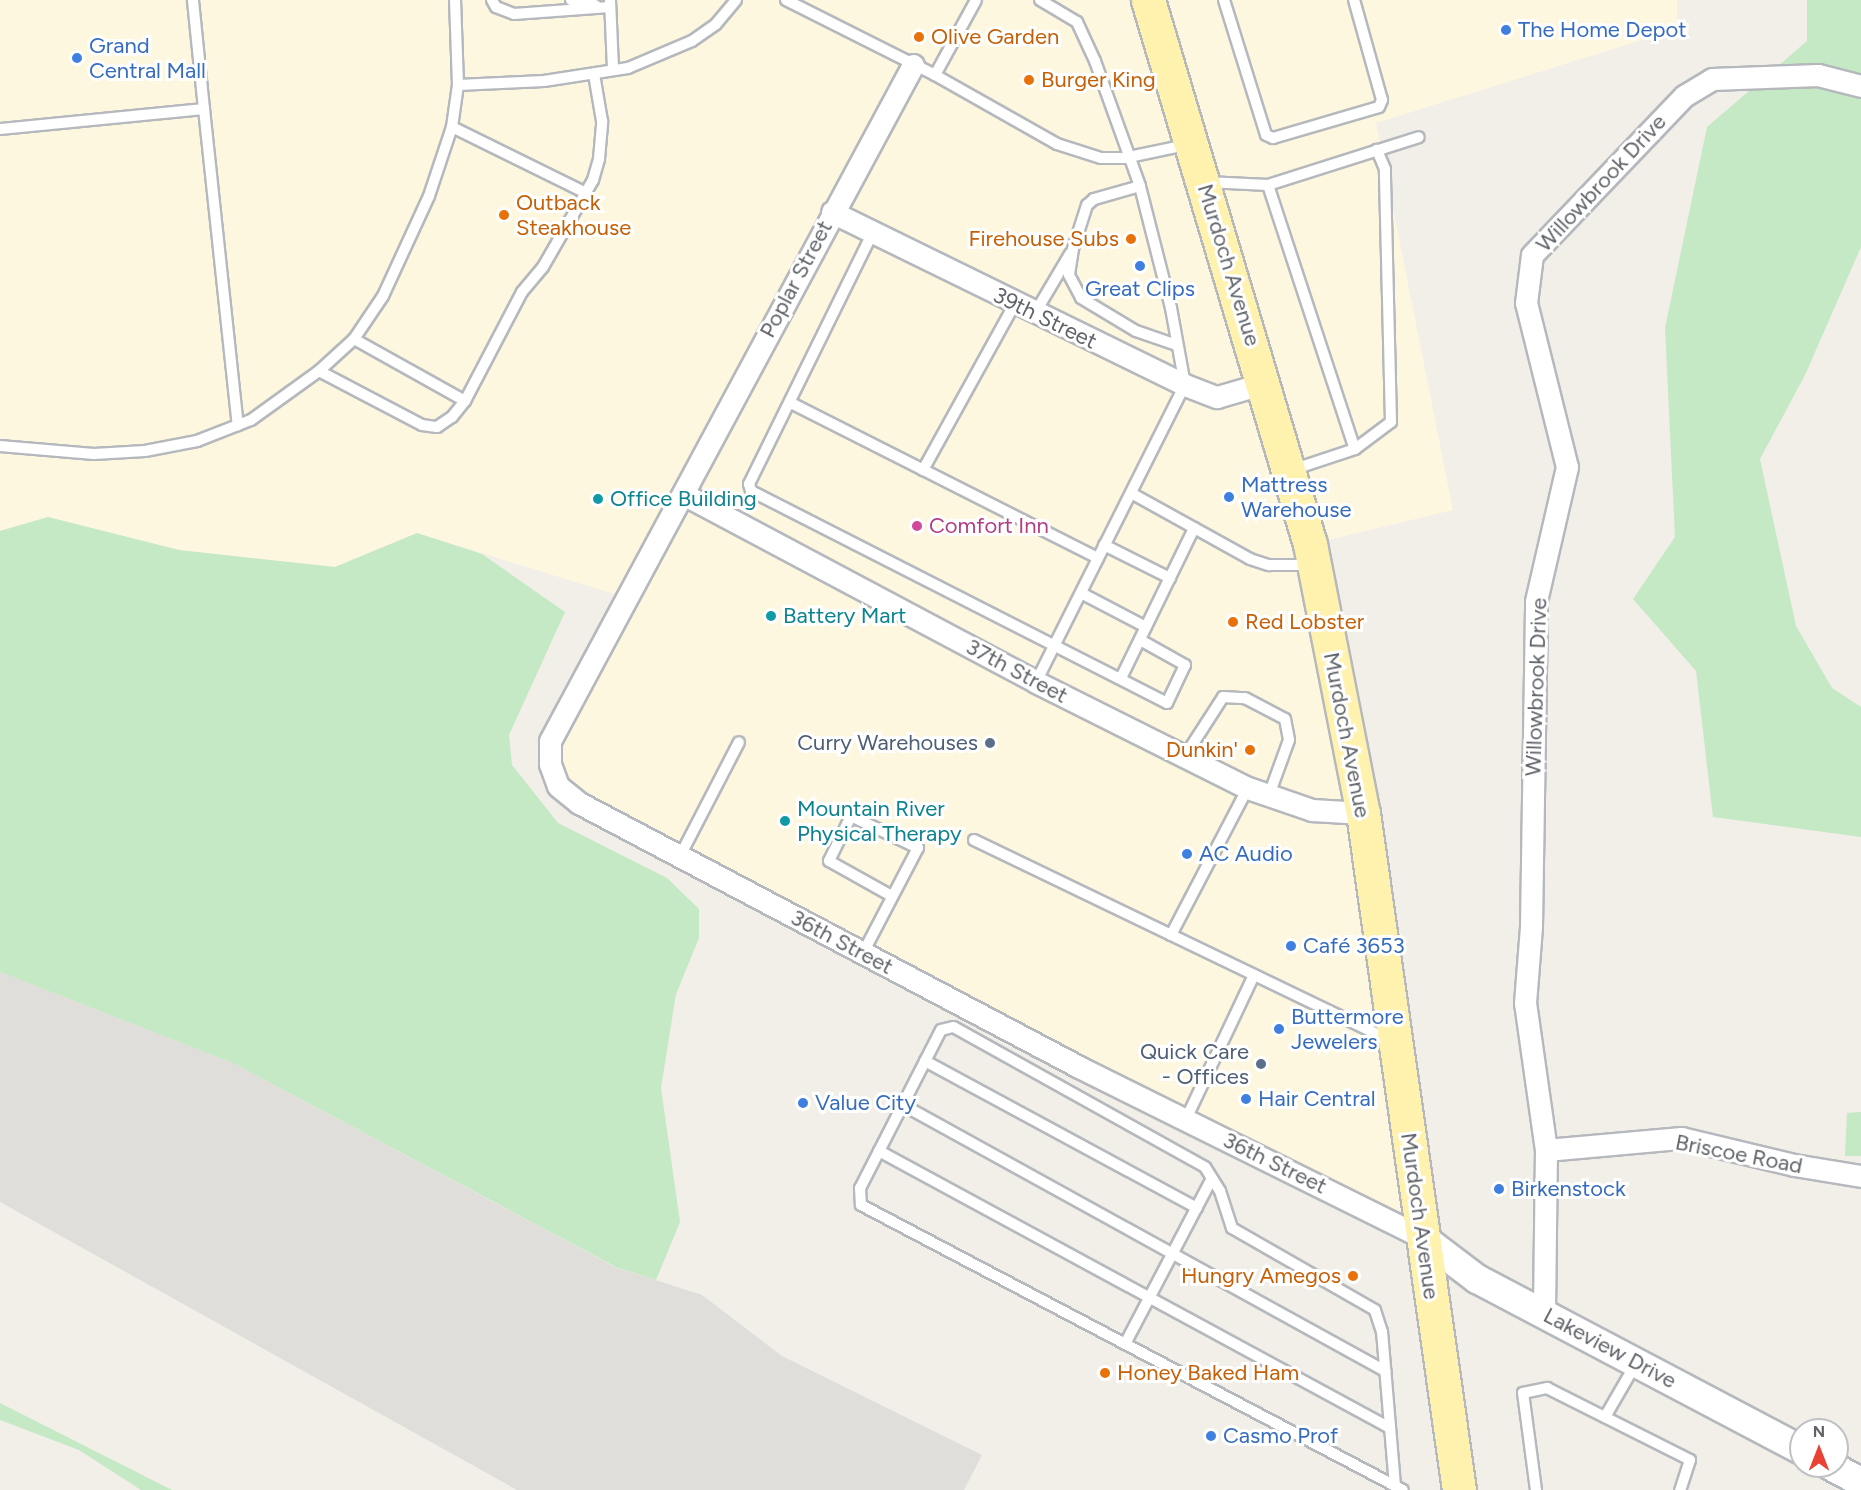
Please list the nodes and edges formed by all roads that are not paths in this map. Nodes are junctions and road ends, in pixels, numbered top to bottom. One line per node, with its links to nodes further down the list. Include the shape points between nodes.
1 (193, 0): 19 (lane)
2 (455, 0): 17 (lane)
3 (492, 0): 12 (lane, via 496,8 514,14)
4 (571, 0): 12 (lane)
5 (736, 0): 14 (lane, via 716,24 692,41 664,56)
6 (786, 0): 13 (lane)
7 (976, 0): 16 (lane)
8 (1040, 0): 25 (lane, via 1077,22)
9 (1148, 0): 23 (main road, Murdoch Avenue)
10 (1224, 0): 11 (lane, via 1266,135 1273,138 1379,107 1382,100)
11 (1354, 0)
12 (610, 4): 14 (lane)
13 (913, 65): 16 (lane); 30 (street, Poplar Street)
14 (613, 70): 15 (lane)
15 (594, 74): 17 (lane); 29 (lane, via 602,121 599,159)
16 (935, 75): 25 (lane, via 1057,144 1101,158)
17 (458, 85): 20 (lane)
18 (1861, 86): 75 (street, Willowbrook Drive, via 1818,75 1712,79 1684,96 1532,255 1526,303 1567,467 1536,601 1531,926 1525,1003)
19 (204, 109): 21 (lane); 42 (lane)
20 (452, 127): 29 (lane); 35 (lane, via 429,196 383,296)
21 (0, 129)
22 (1419, 137): 24 (lane)
23 (1192, 144): 25 (lane); 26 (main road, Murdoch Avenue)
24 (1377, 150): 27 (lane); 44 (lane, via 1385,169 1391,422)
25 (1131, 158): 28 (lane)
26 (1204, 182): 27 (lane); 38 (main road, Murdoch Avenue)
27 (1268, 185): 44 (lane)
28 (1140, 186): 32 (lane, via 1094,199 1087,205); 36 (lane)
29 (586, 193): 40 (lane, via 543,267 522,292)
30 (832, 212): 31 (street, 39th Street); 48 (street, Poplar Street)
31 (873, 232): 33 (street, 39th Street); 41 (lane)
32 (1073, 249): 34 (lane); 36 (lane, via 1070,275 1081,298 1136,331)
33 (1015, 303): 34 (street, 39th Street); 45 (lane)
34 (1035, 313): 39 (street, 39th Street)
35 (354, 339): 37 (lane); 40 (lane)
36 (1177, 345): 39 (lane)
37 (319, 371): 40 (lane, via 422,425 437,427); 42 (lane)
38 (1265, 383): 39 (street, 39th Street, via 1217,397); 46 (main road, Murdoch Avenue)
39 (1185, 385): 47 (lane)
40 (465, 401)
41 (791, 403): 45 (lane); 57 (lane, via 749,484 752,491)
42 (238, 425): 43 (lane, via 197,441 145,451 84,454)
43 (0, 446)
44 (1355, 449): 46 (lane)
45 (923, 470): 51 (lane)
46 (1289, 470): 52 (main road, Murdoch Avenue)
47 (1131, 493): 49 (lane); 50 (lane)
48 (683, 494): 59 (street, 37th Street); 66 (street, 36th Street, via 550,741 550,764 558,786 579,802)
49 (1194, 528): 52 (lane, via 1250,559 1269,565); 53 (lane)
50 (1104, 545): 51 (lane); 53 (lane)
51 (1098, 558): 54 (lane)
52 (1315, 565): 64 (main road, Murdoch Avenue)
53 (1170, 578): 55 (lane)
54 (1080, 593): 55 (lane); 57 (lane)
55 (1146, 627): 56 (lane)
56 (1140, 640): 58 (lane); 58 (lane, via 1185,666 1167,703)
57 (1055, 644): 58 (lane); 59 (lane)
58 (1121, 678)
59 (1036, 682): 61 (street, 37th Street)
60 (739, 742): 66 (lane)
61 (1185, 756): 62 (street, 37th Street); 63 (lane, via 1223,697 1245,698 1285,719 1289,740)
62 (1248, 788): 63 (street, 37th Street); 68 (lane)
63 (1269, 795): 64 (street, 37th Street, via 1312,810)
64 (1363, 813): 71 (main road, Murdoch Avenue)
65 (974, 840): 68 (lane)
66 (680, 856): 69 (street, 36th Street)
67 (892, 896): 67 (lane, via 918,848 851,816 829,861); 69 (lane)
68 (1171, 935): 70 (lane)
69 (864, 953): 74 (street, 36th Street)
70 (1254, 975): 71 (lane); 74 (lane)
71 (1395, 1043): 80 (main road, Murdoch Avenue)
72 (925, 1062): 73 (lane); 78 (lane, via 941,1030 953,1027 1205,1167); 79 (lane)
73 (903, 1105): 76 (lane); 81 (lane)
74 (1186, 1119): 80 (street, 36th Street)
75 (1545, 1150): 77 (street, Briscoe Road, via 1682,1138 1794,1165); 83 (street, Willowbrook Drive)
76 (879, 1151): 82 (lane); 84 (lane, via 860,1188 861,1205)
77 (1861, 1176)
78 (1212, 1178): 79 (lane); 86 (lane, via 1232,1228 1375,1310)
79 (1197, 1208): 81 (lane)
80 (1423, 1238): 83 (street, Lakeview Drive, via 1477,1279); 91 (main road, Murdoch Avenue)
81 (1176, 1253): 82 (lane); 86 (lane)
82 (1149, 1298): 84 (lane); 88 (lane)
83 (1544, 1312): 85 (street, Lakeview Drive)
84 (1125, 1344): 90 (lane)
85 (1636, 1362): 87 (lane); 89 (street, Lakeview Drive)
86 (1385, 1371): 88 (lane)
87 (1605, 1417): 92 (lane, via 1547,1388 1526,1389); 93 (lane, via 1690,1460)
88 (1390, 1428): 90 (lane)
89 (1789, 1444)
90 (1399, 1488)
91 (1459, 1490)
92 (1536, 1490)
93 (1680, 1490)

